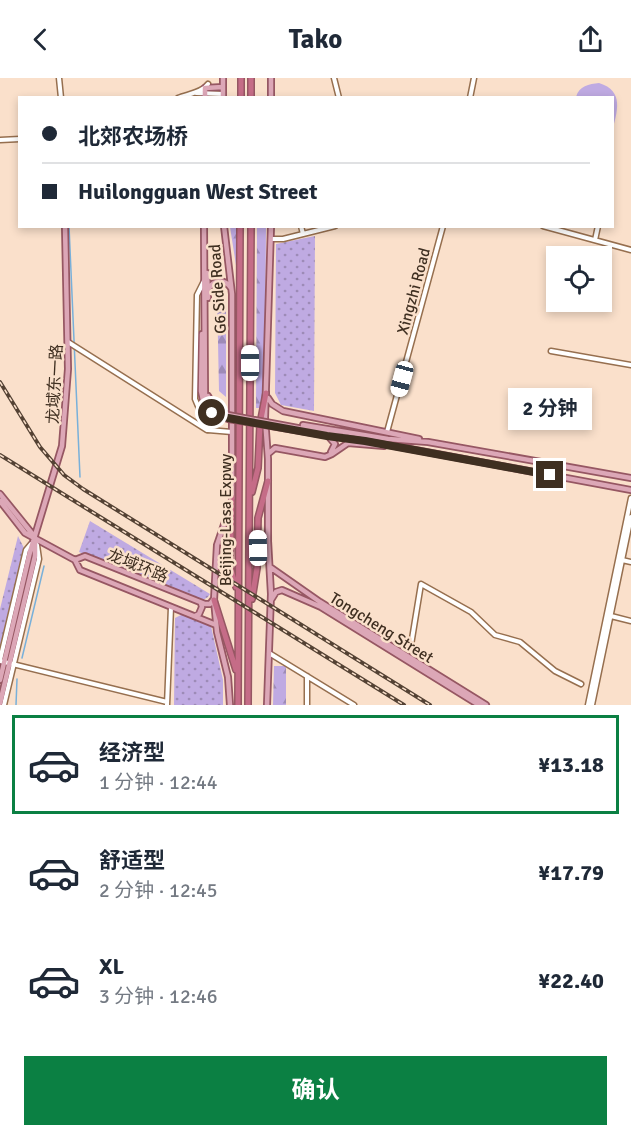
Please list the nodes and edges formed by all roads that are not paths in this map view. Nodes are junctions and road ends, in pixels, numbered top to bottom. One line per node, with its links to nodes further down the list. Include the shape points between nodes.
1 (60, 78): 12 (street)
2 (208, 78): 9 (street)
3 (223, 78): 10 (main road)
4 (241, 78): 16 (highway)
5 (251, 78): 17 (highway)
6 (271, 78): 18 (main road)
7 (334, 78): 19 (street)
8 (474, 78): 20 (street)
9 (207, 86): 10 (main road); 11 (street); 14 (main road)
10 (223, 87): 15 (main road)
11 (193, 93): 13 (street); 14 (street)
12 (61, 96)
13 (183, 96)
14 (207, 96): 15 (street)
15 (223, 96)
16 (241, 96)
17 (251, 96)
18 (272, 96)
19 (338, 96)
20 (470, 96)
21 (18, 139): 22 (street)
22 (0, 140)
23 (65, 228): 42 (main road, 龙域东一路)
24 (206, 228): 39 (main road)
25 (206, 228): 40 (main road)
26 (224, 228): 41 (main road, G6 Side Road)
27 (240, 228): 75 (highway, Beijing-Lasa Expwy)
28 (250, 228): 65 (highway, Beijing-Lasa Expwy)
29 (272, 228): 36 (main road)
30 (302, 228): 35 (street)
31 (327, 228): 35 (street)
32 (442, 228): 50 (street, Xingzhi Road)
33 (550, 228): 37 (street)
34 (598, 228): 37 (street)
35 (303, 234): 36 (street)
36 (271, 239): 45 (main road)
37 (595, 240): 38 (street)
38 (631, 249)
39 (204, 280): 46 (main road, via 205,395 211,408); 48 (street, via 197,295 195,399)
40 (208, 293): 41 (main road, via 220,284); 46 (main road, via 207,394 213,405)
41 (232, 294): 49 (main road, G6 Side Road)
42 (68, 342): 48 (street); 68 (main road, 龙域东一路, via 62,446)
43 (551, 351): 44 (street)
44 (631, 365)
45 (266, 393): 50 (main road, via 270,402 284,411); 51 (main road); 65 (highway, via 258,468)
46 (228, 415): 47 (main road, bridge)
47 (271, 423): 52 (main road); 53 (main road); 54 (main road)
48 (208, 430): 49 (street)
49 (232, 432): 63 (main road, G6 Side Road)
50 (387, 432): 53 (main road)
51 (266, 435): 52 (main road, via 276,445 322,454 332,451 335,445); 56 (main road)
52 (327, 436): 54 (main road)
53 (428, 442): 57 (main road)
54 (389, 445): 55 (main road)
55 (395, 447): 56 (main road, via 348,442 325,457 275,448); 60 (main road)
56 (268, 459): 59 (main road)
57 (620, 476): 58 (main road); 60 (main road, via 626,482)
58 (631, 478)
59 (268, 481): 72 (main road); 82 (highway, via 258,518 257,568)
60 (617, 488): 61 (main road)
61 (631, 490)
62 (0, 494): 68 (main road, 龙域环路)
63 (232, 497): 75 (highway, via 230,566); 76 (main road, G6 Side Road, via 217,545)
64 (631, 498): 81 (street)
65 (250, 499): 82 (highway, Beijing-Lasa Expwy)
66 (0, 501): 68 (main road, 龙域环路, via 25,533)
67 (631, 517): 69 (street)
68 (35, 539): 70 (main road, 龙域环路); 87 (main road, 龙域东一路, via 35,556); 87 (street, via 26,550)
69 (622, 560): 71 (street); 81 (street)
70 (75, 561): 78 (main road, 龙域环路, via 85,556); 79 (main road, via 80,570)
71 (631, 562)
72 (269, 565): 73 (main road, Tongcheng Street); 77 (main road)
73 (290, 582): 74 (main road, via 282,583); 101 (main road, Tongcheng Street)
74 (285, 590): 77 (main road, via 276,592); 100 (main road, Tongcheng Street, via 321,607)
75 (238, 597): 89 (highway, Beijing-Lasa Expwy)
76 (214, 600): 78 (main road, via 209,605); 84 (main road, G6 Side Road); 89 (highway)
77 (271, 602): 86 (main road)
78 (201, 603): 80 (main road)
79 (171, 607): 80 (main road); 93 (street)
80 (195, 616): 84 (main road)
81 (609, 616): 83 (street); 102 (street)
82 (248, 619): 96 (highway, Beijing-Lasa Expwy)
83 (631, 621)
84 (216, 625): 94 (main road, G6 Side Road)
85 (411, 645): 91 (street, via 421,584 471,612 495,635 520,642 555,671)
86 (270, 653): 88 (street); 97 (main road)
87 (6, 663): 90 (main road, 龙域东一路); 92 (main road, 龙域东一路); 93 (street)
88 (307, 676): 98 (street); 99 (street)
89 (238, 677): 95 (highway, Beijing-Lasa Expwy)
90 (0, 680)
91 (580, 684)
92 (2, 704)
93 (167, 704)
94 (230, 705)
95 (238, 705)
96 (248, 705)
97 (267, 705)
98 (307, 705)
99 (354, 705)
100 (479, 705)
101 (486, 705)
102 (590, 705)

